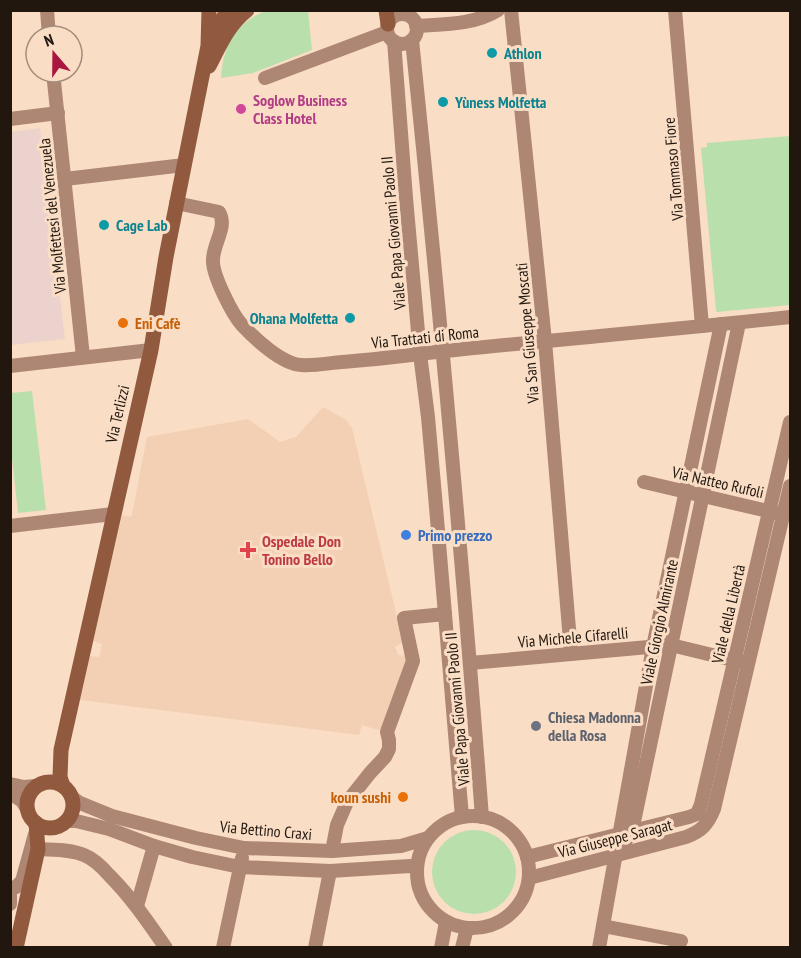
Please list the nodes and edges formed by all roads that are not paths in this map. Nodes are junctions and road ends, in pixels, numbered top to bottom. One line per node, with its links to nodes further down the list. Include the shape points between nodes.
1 (198, 10): 14 (main road, Via Terlizzi)
2 (209, 10): 11 (main road, Via Terlizzi)
3 (229, 10): 11 (main road, Via Terlizzi)
4 (248, 10): 14 (main road, Via Terlizzi, via 227,30)
5 (498, 10): 8 (street, via 487,17 463,22)
6 (511, 10): 26 (street, Via San Giuseppe Moscati)
7 (675, 10): 25 (street, Via Tommaso Fiore)
8 (411, 18): 9 (street, via 401,15); 10 (street, via 416,34)
9 (390, 23): 10 (street, via 403,44); 12 (street); 20 (street, Viale Papa Giovanni Paolo II)
10 (412, 40): 19 (street, Viale Papa Giovanni Paolo II)
11 (208, 46): 14 (main road, Via Terlizzi)
12 (265, 78)
13 (54, 84): 15 (street, Via Molfettesi del Venezuela)
14 (200, 85): 17 (main road, Via Terlizzi)
15 (58, 113): 16 (street); 18 (street, Via Molfettesi del Venezuela)
16 (10, 118)
17 (184, 165): 18 (street); 21 (main road, Via Terlizzi)
18 (64, 179): 30 (street, Via Molfettesi del Venezuela)
19 (428, 197): 20 (street); 28 (street, Viale Papa Giovanni Paolo II)
20 (406, 198): 29 (street, Viale Papa Giovanni Paolo II)
21 (176, 203): 27 (main road, Via Terlizzi); 29 (street, Via Trattati di Roma, via 219,212 222,228 212,263 228,305 257,340 283,359 300,365)
22 (790, 317): 23 (street, Via Trattati di Roma)
23 (739, 323): 24 (street, Via Trattati di Roma); 36 (street, Viale Giorgio Almirante)
24 (721, 324): 25 (street, Via Trattati di Roma); 35 (street, Viale Giorgio Almirante)
25 (702, 326): 26 (street, Via Trattati di Roma)
26 (544, 341): 28 (street, Via Trattati di Roma); 47 (street, Via San Giuseppe Moscati)
27 (151, 350): 30 (street); 40 (main road, Via Terlizzi)
28 (442, 351): 29 (street, Via Trattati di Roma); 37 (street, Viale Papa Giovanni Paolo II)
29 (420, 354): 38 (street, Viale Papa Giovanni Paolo II)
30 (84, 357): 31 (street)
31 (10, 366)
32 (790, 422): 39 (street, Viale della Libertà)
33 (644, 482): 35 (street, Via Natteo Rufoli)
34 (790, 486): 41 (street, Viale della Libertà)
35 (686, 492): 36 (street, Via Natteo Rufoli); 46 (street, Viale Giorgio Almirante)
36 (703, 495): 39 (street, Via Natteo Rufoli); 45 (street, Viale Giorgio Almirante)
37 (456, 506): 38 (street); 43 (street, Viale Papa Giovanni Paolo II)
38 (436, 507): 44 (street, Viale Papa Giovanni Paolo II)
39 (770, 511): 41 (street, Via Natteo Rufoli); 48 (street, Viale della Libertà)
40 (113, 514): 42 (street); 51 (main road, Via Terlizzi)
41 (784, 514): 50 (street, Viale della Libertà)
42 (10, 526)
43 (464, 598): 44 (street); 49 (street, Viale Papa Giovanni Paolo II)
44 (444, 607): 58 (street, Viale Papa Giovanni Paolo II); 68 (street, via 404,618 413,661 387,732 389,749 347,802)
45 (671, 645): 46 (street, Via Michele Cifarelli); 48 (street, Via Michele Cifarelli); 63 (street, Viale Giorgio Almirante)
46 (653, 647): 47 (street, Via Michele Cifarelli); 63 (street, Viale Giorgio Almirante)
47 (571, 653): 49 (street, Via Michele Cifarelli)
48 (734, 660): 50 (street, Via Michele Cifarelli); 57 (street, Viale della Libertà)
49 (470, 663): 59 (street, Viale Papa Giovanni Paolo II)
50 (749, 664): 61 (street, Viale della Libertà)
51 (61, 750): 53 (main road, Via Terlizzi); 54 (main road, Via Terlizzi, via 60,777)
52 (10, 784): 53 (street)
53 (38, 785): 54 (main road, via 58,783); 56 (main road, via 29,794)
54 (67, 791): 60 (main road, via 72,810); 66 (street, Via Bettino Craxi, via 80,803 112,816)
55 (10, 793): 56 (street)
56 (26, 807): 62 (main road)
57 (697, 814): 61 (street); 63 (street, Via Giuseppe Saragat)
58 (462, 817): 59 (street); 64 (street, via 449,821)
59 (482, 817): 70 (street, via 511,830)
60 (60, 824): 62 (main road); 65 (street, via 76,821); 67 (main road)
61 (707, 825): 69 (street, Via Giuseppe Saragat, via 687,837)
62 (36, 826): 67 (main road); 75 (street, via 22,881)
63 (625, 832): 69 (street, Viale Giorgio Almirante); 70 (street, Via Giuseppe Saragat)
64 (428, 838): 68 (street, Via Bettino Craxi, via 400,846); 72 (street)
65 (154, 846): 71 (street); 78 (street)
66 (244, 848): 68 (street, Via Bettino Craxi); 71 (street)
67 (38, 849): 78 (street, via 84,855 97,863); 82 (main road)
68 (332, 851)
69 (617, 854): 74 (street, Via Giuseppe Saragat); 80 (street, Viale Giorgio Almirante)
70 (527, 856): 74 (street)
71 (240, 867): 73 (street); 85 (street)
72 (417, 868): 73 (street); 79 (street, via 423,899)
73 (330, 872): 86 (street)
74 (529, 878): 81 (street, via 525,895 515,910 501,921)
75 (10, 889)
76 (10, 894): 77 (street)
77 (10, 904)
78 (137, 906): 84 (street)
79 (446, 922): 81 (street); 87 (street)
80 (603, 926): 83 (street); 89 (street, Viale Giorgio Almirante)
81 (466, 928): 88 (street)
82 (15, 940)
83 (681, 941)
84 (166, 948)
85 (223, 948)
86 (315, 948)
87 (441, 948)
88 (462, 948)
89 (599, 948)

